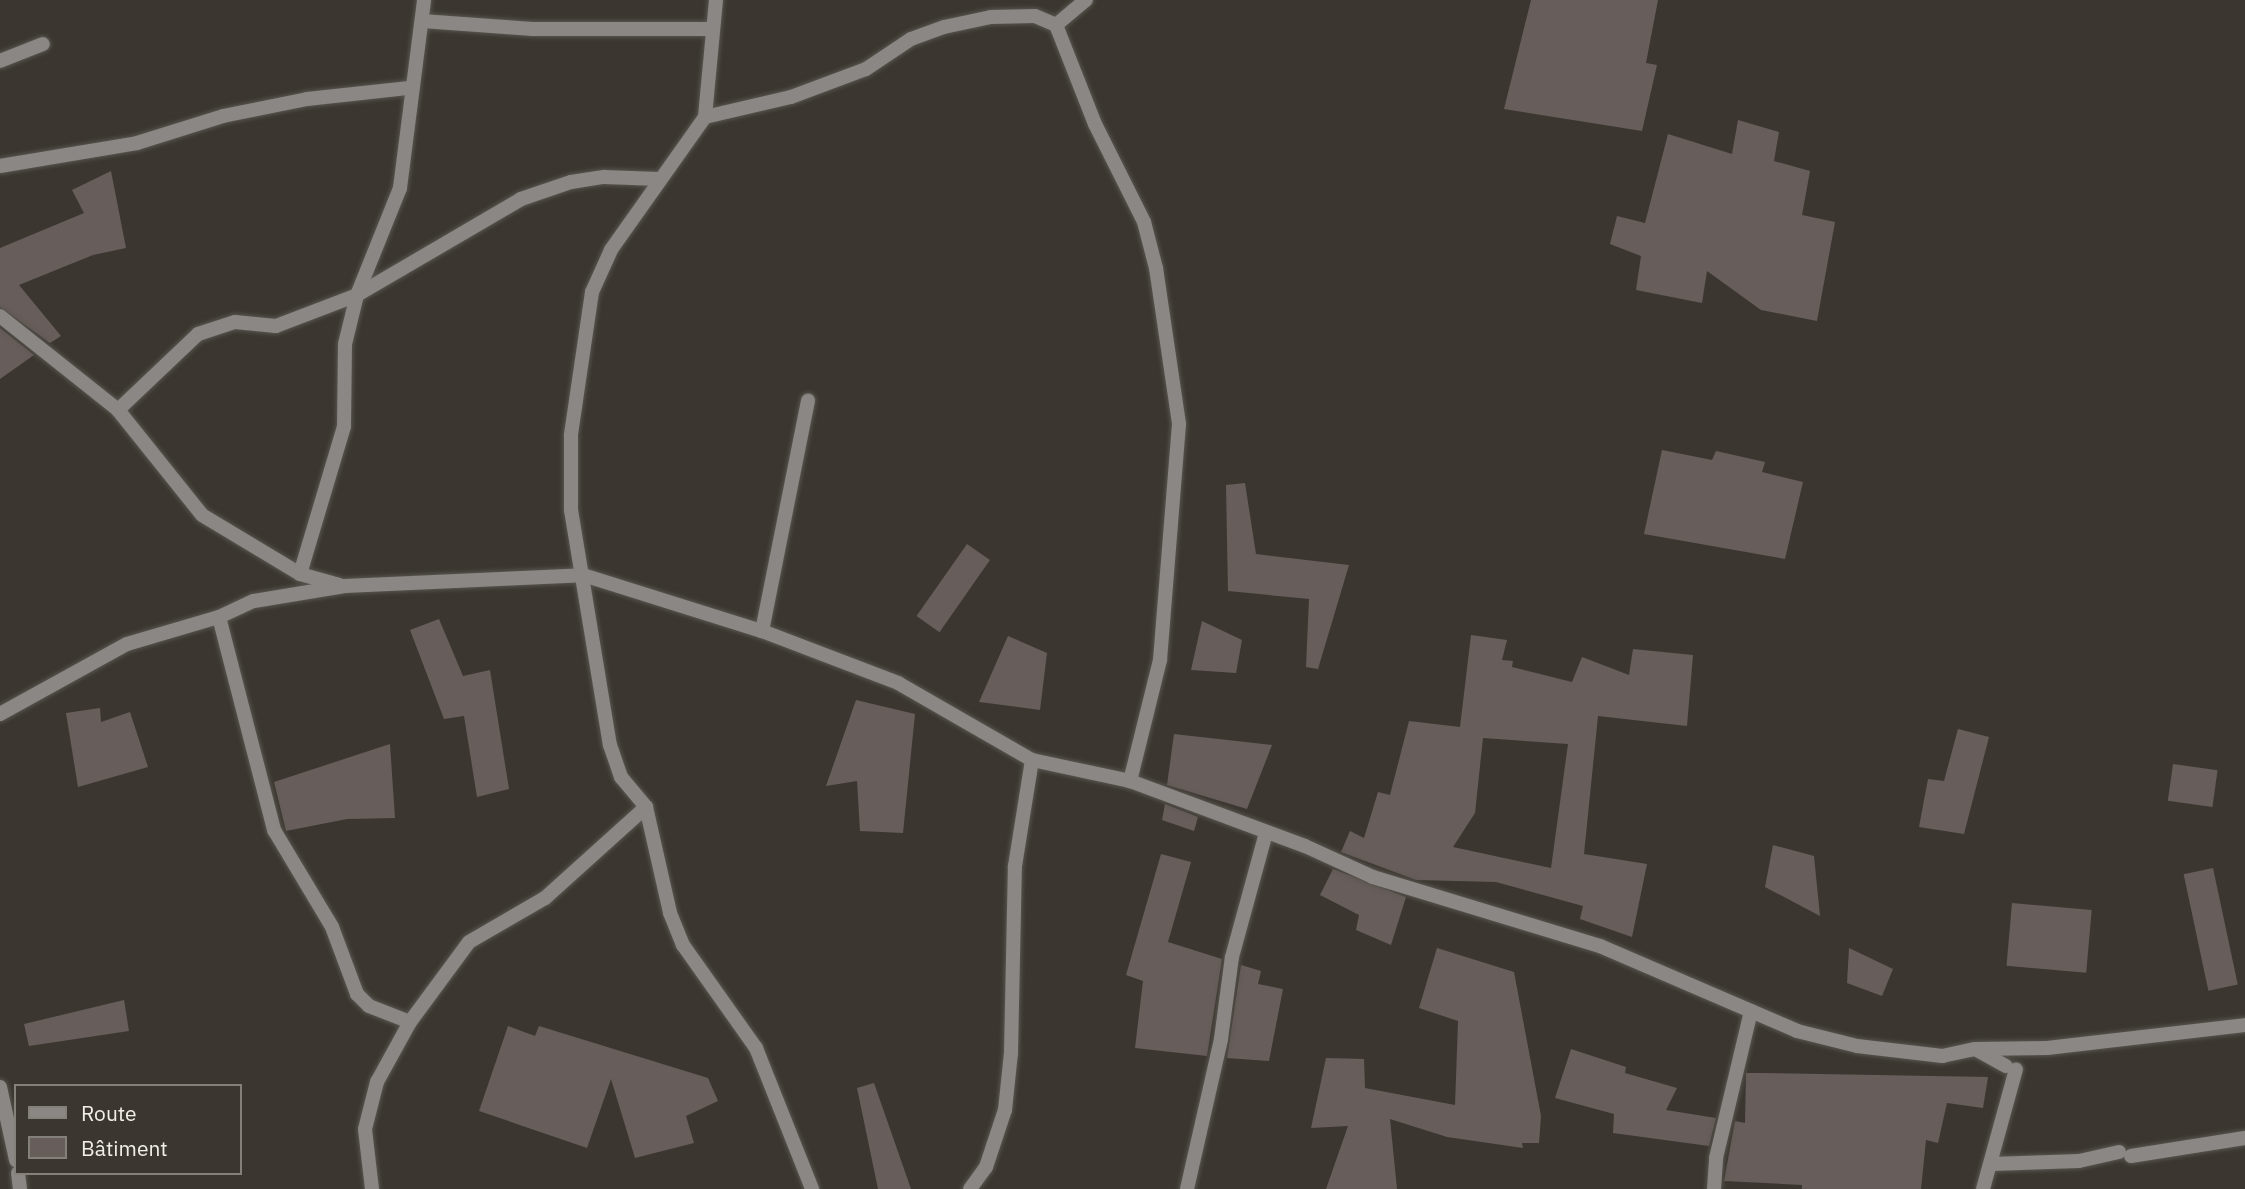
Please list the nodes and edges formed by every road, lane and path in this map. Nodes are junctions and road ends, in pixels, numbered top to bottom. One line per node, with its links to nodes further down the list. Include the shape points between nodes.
1 (424, 0): 4 (street)
2 (716, 0): 6 (street)
3 (1086, 0): 5 (street)
4 (422, 21): 6 (street, via 533,29); 9 (street)
5 (1056, 25): 10 (street, via 1035,16 944,27 911,39 866,69 841,79 791,97); 24 (street, via 1095,124 1144,222 1157,268 1179,424 1160,660)
6 (713, 29): 10 (street)
7 (43, 44): 8 (street)
8 (0, 61)
9 (409, 88): 11 (street, via 307,99 223,116 137,143); 13 (street, via 400,188)
10 (705, 117): 12 (street)
11 (0, 166)
12 (659, 179): 13 (street, via 604,177 521,200); 18 (street, via 611,250 592,292 571,435 570,510)
13 (357, 295): 16 (street, via 276,326 235,322 198,334); 17 (street, via 345,344 344,426)
14 (0, 316): 16 (street)
15 (808, 401): 21 (street)
16 (118, 410): 17 (street, via 202,515)
17 (300, 574): 19 (street)
18 (583, 575): 19 (street); 21 (street); 25 (street, via 610,745 621,777)
19 (345, 586): 20 (street, via 254,601)
20 (219, 617): 22 (street, via 127,644); 28 (street, via 274,830 332,927 358,994 369,1006)
21 (762, 631): 23 (street, via 898,683)
22 (0, 714)
23 (1032, 760): 24 (street); 37 (street, via 1015,866 1011,1053 1005,1110 986,1167)
24 (1130, 781): 26 (street)
25 (646, 807): 28 (street, via 545,898 469,942); 36 (street, via 670,913 683,945 756,1048)
26 (1266, 833): 27 (street, via 1373,877 1600,946); 38 (street, via 1232,957 1221,1038)
27 (1751, 1011): 30 (street, via 1797,1031 1857,1046 1942,1056); 39 (street, via 1716,1158)
28 (410, 1021): 35 (street, via 377,1082 366,1129)
29 (2245, 1025): 30 (street, via 2048,1048)
30 (1975, 1049): 34 (street, via 2011,1067)
31 (0, 1087): 33 (street)
32 (2245, 1138): 34 (street, via 2079,1161)
33 (14, 1151)
34 (1992, 1164): 40 (street)
35 (372, 1189)
36 (812, 1189)
37 (970, 1189)
38 (1187, 1189)
39 (1714, 1189)
40 (1983, 1189)

